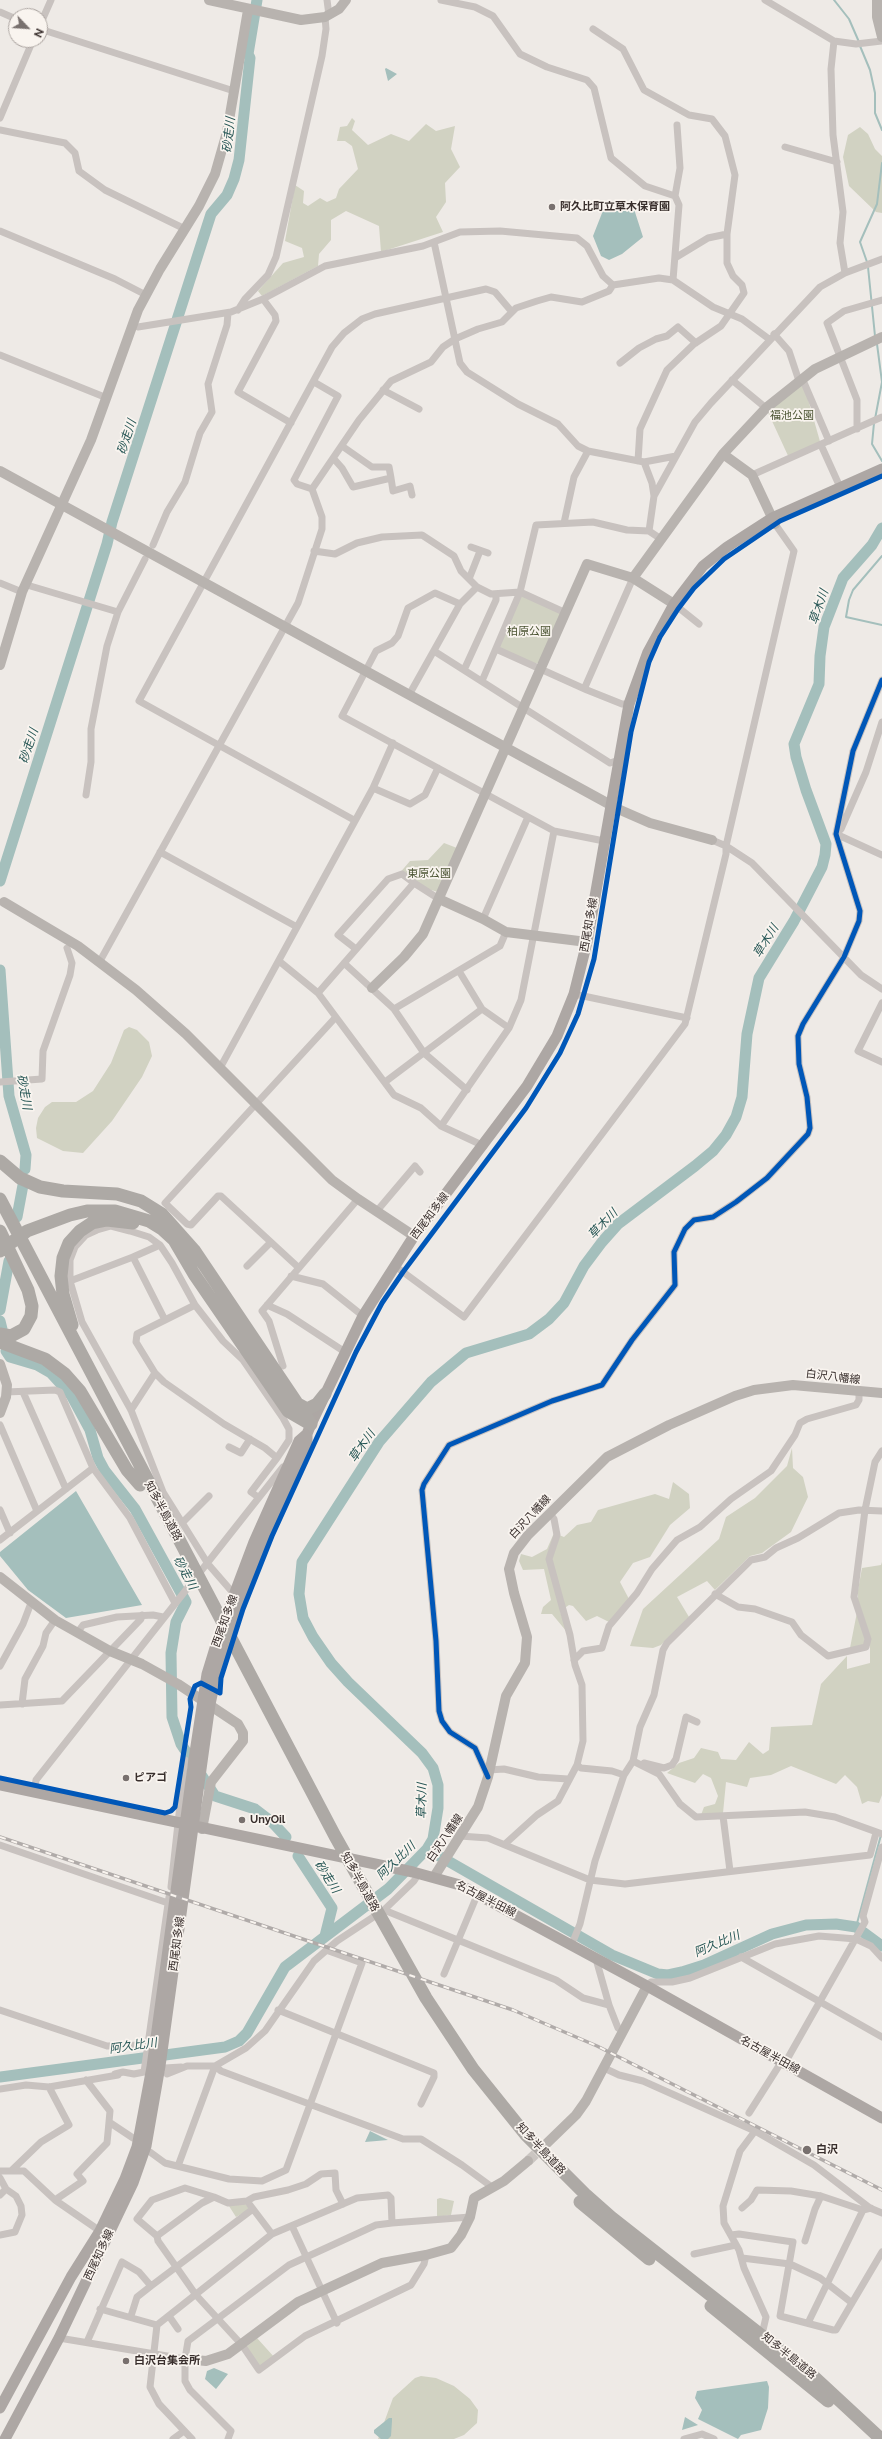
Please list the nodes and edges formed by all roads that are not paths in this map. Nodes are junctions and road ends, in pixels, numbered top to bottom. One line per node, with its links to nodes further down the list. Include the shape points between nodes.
1 (209, 0): 7 (street)
2 (327, 0): 8 (street)
3 (346, 0): 8 (street)
4 (441, 0): 21 (street, via 475,8 493,16 520,54 547,67 587,80 594,88 611,158 645,186)
5 (765, 0): 12 (street)
6 (877, 0): 11 (street, via 877,16)
7 (251, 8): 8 (street, via 301,20); 15 (street)
8 (327, 16): 35 (street, via 322,56 276,258 268,275)
9 (593, 29): 24 (street, via 623,49 644,90 689,114 709,117 723,132 735,175)
10 (48, 32): 15 (street)
11 (882, 37)
12 (834, 41): 13 (street, via 860,44); 20 (street, via 831,77 833,136)
13 (882, 41)
14 (30, 48): 16 (street)
15 (234, 91): 22 (street, via 224,147 215,174)
16 (0, 118)
17 (678, 125): 21 (street, via 680,168)
18 (0, 130): 22 (street, via 65,143 74,153 79,171 105,190)
19 (785, 147): 20 (street)
20 (837, 162): 28 (street, via 843,212 840,243)
21 (675, 196): 26 (street, via 679,210)
22 (185, 228): 31 (street)
23 (0, 231): 31 (street, via 115,279)
24 (727, 234): 26 (street, via 708,238); 38 (street, via 727,263 733,276 742,285 744,293)
25 (434, 242): 30 (street, via 460,232 480,230 570,236 583,241 603,276); 32 (street); 33 (street, via 326,266)
26 (675, 258): 29 (street)
27 (882, 259): 28 (street)
28 (845, 273): 40 (street, via 820,287)
29 (673, 280): 30 (street, via 659,278); 38 (street, via 713,307)
30 (613, 285): 36 (street, via 609,291 582,302 551,297 516,308)
31 (146, 295): 39 (street)
32 (446, 298): 36 (street, via 486,289 494,292); 41 (street); 49 (street, via 362,319 337,340)
33 (263, 299): 35 (street); 55 (street, via 276,321 238,392)
34 (882, 300): 45 (street, via 844,311 827,323)
35 (238, 310): 37 (street)
36 (512, 312): 41 (street, via 500,323 478,328)
37 (228, 313): 39 (street, via 138,328); 78 (street, via 227,325 208,384 212,412 200,432 185,482 167,512)
38 (730, 314): 40 (street); 43 (street, via 721,326)
39 (132, 325): 51 (street)
40 (771, 337): 47 (street, via 789,351); 48 (street)
41 (455, 339): 50 (street, via 443,347 431,362 391,381); 60 (street, via 460,363 467,372 518,404 558,424 578,446)
42 (878, 339): 45 (street)
43 (696, 343): 46 (street, via 678,326 667,336 639,348); 64 (street, via 667,370 640,429)
44 (0, 355): 51 (street)
45 (840, 356): 47 (street); 56 (street, via 857,400)
46 (620, 363)
47 (800, 379): 52 (street); 57 (street)
48 (732, 380): 52 (street); 62 (street, via 695,422)
49 (314, 382): 55 (street); 70 (street, via 338,396 294,480 297,484)
50 (383, 390): 53 (street); 59 (street)
51 (107, 398): 73 (street)
52 (766, 408): 61 (street)
53 (419, 409)
54 (879, 419): 56 (street)
55 (292, 423): 86 (street)
56 (857, 429): 57 (street)
57 (829, 441): 58 (street)
58 (821, 445): 67 (street); 69 (street)
59 (342, 446): 63 (street); 68 (street, via 372,467 389,467)
60 (588, 451): 64 (street); 75 (street, via 574,477)
61 (723, 454): 67 (street); 77 (street)
62 (676, 456): 64 (street); 72 (street)
63 (334, 459): 68 (street, via 353,487); 70 (street)
64 (641, 461): 72 (street, via 652,483)
65 (882, 469): 69 (main road, 西尾知多線)
66 (0, 471): 73 (street)
67 (752, 475): 74 (street)
68 (391, 478): 71 (street, via 393,490 410,486)
69 (840, 487): 74 (main road, 西尾知多線)
70 (312, 489): 80 (street, via 322,523 320,539)
71 (412, 496)
72 (654, 496): 76 (street)
73 (63, 505): 86 (street); 89 (street)
74 (773, 521): 93 (main road, 西尾知多線, via 727,547 703,566); 127 (street, via 794,551)
75 (564, 523): 76 (street, via 594,522 627,530); 90 (street, via 536,525)
76 (649, 531): 77 (street)
77 (661, 539): 84 (street)
78 (153, 545)
79 (471, 547): 81 (street)
80 (314, 551): 85 (street, via 335,554 357,543 382,537 422,535 454,556 460,570); 97 (street, via 300,597)
81 (480, 551): 82 (street); 85 (street)
82 (488, 554)
83 (145, 559): 94 (street)
84 (633, 578): 93 (street); 95 (street, via 587,564); 106 (street)
85 (469, 579): 88 (street)
86 (204, 582): 97 (street); 113 (street, via 139,701)
87 (0, 583): 89 (street)
88 (477, 587): 91 (street, via 485,593); 92 (street)
89 (25, 589): 94 (street); 100 (street)
90 (520, 592): 91 (street); 95 (street); 98 (street)
91 (496, 594): 102 (street, via 496,600)
92 (460, 604): 99 (street); 103 (street, via 437,592 411,605 405,612 396,640 376,651)
93 (674, 604): 96 (street); 108 (main road, 西尾知多線, via 648,652)
94 (118, 612): 119 (street, via 107,646 91,730 91,762)
95 (566, 613): 101 (street)
96 (699, 624)
97 (284, 626): 103 (street); 113 (street)
98 (496, 649): 101 (street); 105 (street)
99 (434, 651): 102 (street); 107 (street)
100 (0, 665)
101 (541, 669): 106 (street); 109 (street)
102 (464, 670): 105 (street)
103 (365, 671): 107 (street); 112 (street, via 342,716)
104 (882, 680): 124 (street, via 853,751)
105 (482, 681): 109 (street)
106 (585, 687): 108 (street, via 622,704)
107 (409, 695): 114 (street)
108 (629, 704): 115 (main road, 西尾知多線)
109 (523, 707): 114 (street); 115 (street, via 610,763)
110 (882, 722): 111 (street)
111 (880, 737): 124 (street, via 850,810)
112 (393, 743): 116 (street); 117 (street)
113 (219, 745): 122 (street); 128 (street)
114 (506, 748): 118 (street); 120 (street)
115 (619, 760): 120 (main road, 西尾知多線)
116 (438, 768): 117 (street, via 425,795 410,804); 118 (street)
117 (373, 788): 122 (street)
118 (486, 794): 121 (street); 132 (street)
119 (86, 795)
120 (611, 804): 125 (street, via 650,823); 126 (main road, 西尾知多線)
121 (528, 817): 123 (street); 133 (street)
122 (354, 820): 134 (street)
123 (554, 831): 126 (street); 136 (street)
124 (836, 834): 129 (street); 140 (street, via 860,911 859,921)
125 (712, 840): 127 (street)
126 (604, 841): 137 (main road, 西尾知多線)
127 (726, 846): 140 (street, via 752,863); 153 (street)
128 (160, 852): 134 (street); 141 (street)
129 (882, 855)
130 (414, 883): 132 (street); 139 (street); 139 (street, via 402,874 388,879 338,935)
131 (2, 900): 141 (street)
132 (440, 900): 133 (street); 145 (street, via 423,934)
133 (483, 919): 135 (street)
134 (297, 927): 142 (street)
135 (506, 932): 136 (street); 144 (street, via 500,946)
136 (535, 937): 137 (street); 154 (street, via 522,1000)
137 (587, 942): 148 (main road, 西尾知多線)
138 (67, 948): 158 (street, via 72,963 70,974 43,1051 42,1080)
139 (356, 949): 143 (street)
140 (844, 957): 146 (street, via 866,980); 246 (street, via 798,1036 799,1064 807,1097 810,1128 808,1134 767,1178 713,1217 694,1220 685,1229 674,1252 675,1285 632,1340 602,1385 552,1401 449,1445 424,1484 422,1490 436,1641 439,1711 450,1732 475,1748)
141 (100, 961): 157 (street, via 153,1005)
142 (280, 962): 147 (street); 157 (street)
143 (344, 963): 145 (street); 147 (street)
144 (459, 971): 150 (street); 151 (street)
145 (372, 988): 150 (street)
146 (882, 989)
147 (318, 993): 152 (street)
148 (574, 994): 153 (street); 163 (main road, 西尾知多線, via 557,1036 541,1064)
149 (882, 1002): 156 (street, via 858,1051)
150 (394, 1009): 155 (street)
151 (482, 1009): 154 (street); 155 (street)
152 (335, 1018): 159 (street); 161 (street)
153 (687, 1018): 181 (street, via 686,1024 464,1317)
154 (509, 1028): 160 (street)
155 (424, 1053): 159 (street); 160 (street)
156 (882, 1062)
157 (220, 1068): 161 (street)
158 (5, 1082)
159 (385, 1082): 162 (street, via 394,1095 421,1108)
160 (467, 1090): 162 (street)
161 (256, 1104): 167 (street, via 332,1180); 174 (street, via 165,1203 191,1225 220,1196)
162 (441, 1126): 163 (street)
163 (484, 1146): 173 (main road, 西尾知多線)
164 (0, 1161): 172 (highway, via 20,1178 40,1187 62,1191 104,1192 141,1201 162,1214)
165 (420, 1172): 168 (street, via 415,1166)
166 (0, 1199): 205 (highway, 知多半島道路)
167 (358, 1199): 168 (street); 182 (street)
168 (376, 1212): 173 (street)
169 (0, 1218): 212 (highway, 知多半島道路)
170 (43, 1221): 172 (highway, via 80,1206 112,1203 145,1211); 175 (highway); 177 (highway); 178 (highway, via 87,1211 115,1210 155,1225 168,1234)
171 (0, 1231): 189 (highway, via 28,1290 32,1311 27,1326 20,1332 11,1336)
172 (177, 1231): 200 (highway, via 194,1250 229,1300)
173 (414, 1236): 181 (main road, 西尾知多線)
174 (270, 1243): 180 (street); 182 (street)
175 (0, 1244)
176 (160, 1245): 179 (street); 184 (street, via 149,1237 111,1226 97,1230 86,1235 75,1247 70,1260); 185 (street)
177 (0, 1250)
178 (181, 1251): 204 (highway, via 194,1274 288,1410); 205 (highway, via 151,1230 131,1223 107,1220 92,1223 80,1231 65,1250 62,1276 70,1318 126,1429)
179 (133, 1257): 184 (street); 188 (street)
180 (247, 1266)
181 (395, 1266): 187 (main road, 西尾知多線)
182 (298, 1268): 183 (street)
183 (291, 1276): 186 (street); 187 (street, via 323,1284)
184 (70, 1282): 201 (street, via 82,1322)
185 (195, 1305): 188 (street); 209 (street, via 243,1360 289,1429 289,1440)
186 (267, 1305): 191 (street, via 287,1314); 193 (street, via 262,1311 269,1321)
187 (363, 1316): 191 (main road, 西尾知多線)
188 (165, 1320): 194 (street, via 137,1334 136,1342)
189 (0, 1334)
190 (0, 1342): 212 (highway, via 45,1359 65,1374 80,1391 126,1470)
191 (345, 1352): 199 (main road, 西尾知多線)
192 (0, 1364): 195 (street, via 6,1379)
193 (283, 1366)
194 (155, 1372): 201 (street); 206 (street, via 164,1382)
195 (6, 1392): 196 (street); 202 (street)
196 (23, 1392): 211 (street, via 60,1392); 213 (street)
197 (859, 1392): 198 (street, 白沢八幡線); 221 (street, 白沢八幡線, via 812,1385 793,1385 754,1390 735,1396 669,1425 607,1457); 237 (street, via 856,1404 800,1423 771,1471 731,1499 700,1527 677,1540 609,1626 602,1648 583,1651)
198 (882, 1393)
199 (325, 1394): 200 (highway, via 317,1404 307,1409); 204 (main road, 西尾知多線)
200 (296, 1403): 204 (highway)
201 (131, 1410): 222 (street, via 164,1492)
202 (0, 1413)
203 (0, 1425): 219 (street)
204 (309, 1429): 227 (main road, 西尾知多線, via 299,1441); 239 (main road, 西尾知多線, via 307,1446 242,1596 215,1681)
205 (125, 1438): 216 (highway, 知多半島道路)
206 (250, 1439): 207 (street, via 241,1453); 209 (street)
207 (229, 1447)
208 (882, 1451): 218 (street, via 875,1462)
209 (276, 1458): 215 (street, via 251,1492)
210 (283, 1467): 215 (street)
211 (93, 1468): 213 (street); 229 (street, via 130,1518)
212 (140, 1485): 216 (highway, 知多半島道路)
213 (66, 1489): 219 (street)
214 (209, 1496): 222 (street)
215 (258, 1497): 225 (street)
216 (157, 1508): 276 (highway, 知多半島道路, via 332,1838)
217 (0, 1510): 223 (street)
218 (866, 1510): 220 (street); 228 (street, via 839,1513 776,1548 765,1557 750,1560); 228 (street, via 854,1597 868,1639 866,1647 828,1656 801,1635 792,1622 755,1609 738,1607)
219 (37, 1511): 223 (street)
220 (882, 1511)
221 (550, 1514): 237 (street, via 554,1519 556,1535 549,1559 570,1635); 246 (street, 白沢八幡線, via 522,1542 511,1559 509,1569 527,1637 527,1652 522,1672 506,1696)
222 (182, 1523): 225 (street)
223 (10, 1533): 224 (street)
224 (0, 1540)
225 (208, 1564): 227 (street); 229 (street)
226 (0, 1577): 230 (street)
227 (234, 1594): 239 (main road, 西尾知多線, via 218,1634)
228 (715, 1594): 244 (street, via 663,1650 657,1687 640,1727)
229 (177, 1601): 232 (street)
230 (31, 1603): 233 (street); 238 (street, via 23,1624)
231 (142, 1615): 232 (street); 234 (street, via 88,1623); 235 (street)
232 (164, 1617): 236 (street)
233 (55, 1620): 234 (street); 240 (street, via 46,1633 43,1646 25,1679)
234 (77, 1633): 235 (street)
235 (110, 1651): 236 (street); 240 (street, via 62,1701)
236 (131, 1659): 239 (street); 250 (street, via 36,1780)
237 (574, 1660): 245 (street, via 581,1683 583,1722 583,1741)
238 (0, 1666)
239 (206, 1701): 243 (main road, 西尾知多線); 253 (street, via 238,1724 243,1733 243,1741 211,1782)
240 (22, 1704): 241 (street)
241 (0, 1705)
242 (698, 1722): 244 (street, via 686,1717 676,1759 668,1768)
243 (194, 1760): 252 (street); 288 (main road, 西尾知多線)
244 (636, 1762): 247 (street); 251 (street, via 659,1774 680,1804 693,1815)
245 (577, 1766): 247 (street); 248 (street)
246 (488, 1774): 248 (street, via 504,1769 538,1777); 255 (street, 白沢八幡線, via 478,1807)
247 (624, 1776): 263 (street)
248 (568, 1779): 257 (street, via 561,1798 555,1805 537,1815)
249 (0, 1785): 250 (main road, 名古屋半田線)
250 (34, 1792): 252 (main road, 名古屋半田線)
251 (724, 1816): 254 (street, via 806,1812 835,1817); 260 (street)
252 (178, 1824): 253 (main road, 名古屋半田線); 264 (street)
253 (202, 1829): 261 (main road, 名古屋半田線)
254 (879, 1833): 260 (street, via 870,1855)
255 (460, 1836): 257 (street, via 488,1838); 262 (street, 白沢八幡線)
256 (0, 1844): 284 (street, via 169,1900)
257 (505, 1844): 263 (street)
258 (882, 1847): 259 (street)
259 (881, 1857): 268 (street, via 863,1916 864,1924)
260 (730, 1871): 263 (street, via 625,1884)
261 (416, 1873): 262 (main road, 名古屋半田線); 266 (street, via 414,1882)
262 (434, 1877): 265 (main road, 名古屋半田線)
263 (590, 1880): 267 (street)
264 (171, 1887)
265 (478, 1893): 267 (main road, 名古屋半田線); 269 (street)
266 (384, 1910): 269 (street); 270 (street)
267 (574, 1939): 273 (main road, 名古屋半田線)
268 (856, 1939): 271 (street, via 819,1936 792,1940); 272 (street, via 871,1946); 277 (street)
269 (458, 1940): 274 (street); 278 (street, via 556,1980 583,1998)
270 (326, 1950): 280 (street, via 302,1976); 282 (street, via 362,1962)
271 (741, 1956): 275 (street, via 690,1978 672,1982 651,1982); 277 (street)
272 (882, 1958)
273 (596, 1960): 275 (main road, 名古屋半田線); 278 (street)
274 (444, 1974)
275 (647, 1986): 281 (street); 285 (main road, 名古屋半田線)
276 (422, 2000): 365 (highway, 知多半島道路, via 466,2075 520,2140 559,2181 605,2224 807,2382); 366 (highway, 知多半島道路, via 526,2135 555,2165 611,2217 812,2375)
277 (820, 2002): 283 (street); 285 (street)
278 (609, 2005): 281 (street, via 618,2028)
279 (0, 2010): 284 (street, via 107,2046)
280 (278, 2010): 282 (street); 286 (street, via 265,2031 250,2044)
281 (623, 2031): 287 (street)
282 (335, 2033): 294 (street); 295 (street, via 434,2073)
283 (882, 2037)
284 (146, 2046): 288 (street)
285 (784, 2062): 296 (street); 297 (main road, 名古屋半田線)
286 (214, 2066): 288 (street); 294 (street); 304 (street)
287 (604, 2068): 299 (street, via 643,2081); 301 (street, via 581,2109)
288 (158, 2069): 289 (street, via 139,2074); 324 (main road, 西尾知多線, via 137,2147); 352 (main road, 西尾知多線, via 146,2146 133,2183)
289 (115, 2074): 290 (street); 291 (street)
290 (141, 2078)
291 (86, 2080): 292 (street); 298 (street, via 110,2111)
292 (49, 2087): 293 (street, via 26,2085); 305 (street, via 69,2126 41,2142)
293 (0, 2089)
294 (310, 2103): 304 (street, via 286,2170 273,2178 256,2182 228,2179); 308 (street, via 403,2139 421,2139)
295 (420, 2104)
296 (749, 2113)
297 (882, 2118)
298 (109, 2122): 300 (street); 313 (street, via 106,2143 77,2174 83,2181)
299 (755, 2131): 317 (street, via 814,2165); 327 (street, via 740,2151 724,2206 724,2223)
300 (133, 2138)
301 (544, 2146)
302 (150, 2152): 304 (street, via 158,2160)
303 (528, 2161): 308 (street, via 504,2181)
304 (178, 2166)
305 (12, 2170): 306 (street); 313 (street, via 24,2171)
306 (0, 2171)
307 (0, 2178): 309 (street)
308 (492, 2187): 321 (street, via 474,2198)
309 (6, 2189): 310 (street); 326 (street, via 16,2196 22,2215 15,2232)
310 (0, 2195)
311 (821, 2196): 316 (street, via 791,2191 757,2190); 319 (street); 329 (street)
312 (214, 2197): 314 (street, via 228,2203); 328 (street); 328 (street, via 185,2188 152,2200 137,2219)
313 (55, 2200): 324 (street)
314 (248, 2201): 315 (street, via 254,2197 306,2184 322,2174 335,2173 336,2190); 318 (street)
315 (342, 2204): 322 (street, via 357,2198 388,2195 391,2198); 323 (street)
316 (742, 2208)
317 (871, 2208): 319 (street); 320 (street)
318 (254, 2209): 325 (street); 337 (street)
319 (863, 2210): 338 (street)
320 (882, 2213)
321 (470, 2216): 322 (street); 333 (street, via 451,2248)
322 (392, 2223): 334 (street, via 376,2225)
323 (292, 2226): 325 (street); 334 (street)
324 (100, 2231): 357 (main road, 西尾知多線, via 38,2336)
325 (272, 2234): 341 (street)
326 (0, 2235)
327 (731, 2235): 330 (street); 336 (street, via 793,2242)
328 (157, 2236): 337 (street)
329 (805, 2241)
330 (736, 2245): 332 (street); 335 (street)
331 (882, 2252): 342 (street)
332 (694, 2254)
333 (426, 2255): 340 (street, via 382,2263); 347 (street, via 424,2264 411,2285)
334 (306, 2256): 340 (street); 346 (street, via 289,2264)
335 (742, 2258): 336 (street); 351 (street, via 766,2317)
336 (790, 2264): 338 (street); 348 (street, via 780,2316)
337 (177, 2266): 339 (street); 341 (street)
338 (827, 2284): 342 (street); 348 (street)
339 (151, 2286): 343 (street, via 139,2272 122,2262); 344 (street, via 137,2297)
340 (321, 2290): 347 (street); 354 (street, via 298,2302)
341 (196, 2295): 345 (street); 346 (street)
342 (852, 2303): 348 (street, via 836,2330)
343 (100, 2309): 344 (street); 353 (street)
344 (131, 2316): 349 (street)
345 (169, 2316): 349 (street); 350 (street)
346 (217, 2319): 354 (street); 356 (street, via 188,2341)
347 (337, 2322): 354 (street, via 305,2336 259,2370)
348 (808, 2323)
349 (158, 2325): 355 (street)
350 (178, 2329)
351 (764, 2330)
352 (59, 2338): 353 (street); 359 (main road, 西尾知多線)
353 (87, 2342): 355 (street)
354 (242, 2345): 356 (street, via 228,2354 206,2361)
355 (153, 2353): 356 (street); 358 (street, via 150,2387 159,2404)
356 (184, 2359): 362 (street, via 183,2377 187,2386 231,2431)
357 (0, 2408)
358 (184, 2431): 360 (street); 361 (street)
359 (5, 2439)
360 (172, 2439)
361 (192, 2439)
362 (228, 2439)
363 (684, 2439): 364 (street, via 702,2434)
364 (714, 2439)
365 (869, 2439)
366 (881, 2439)

